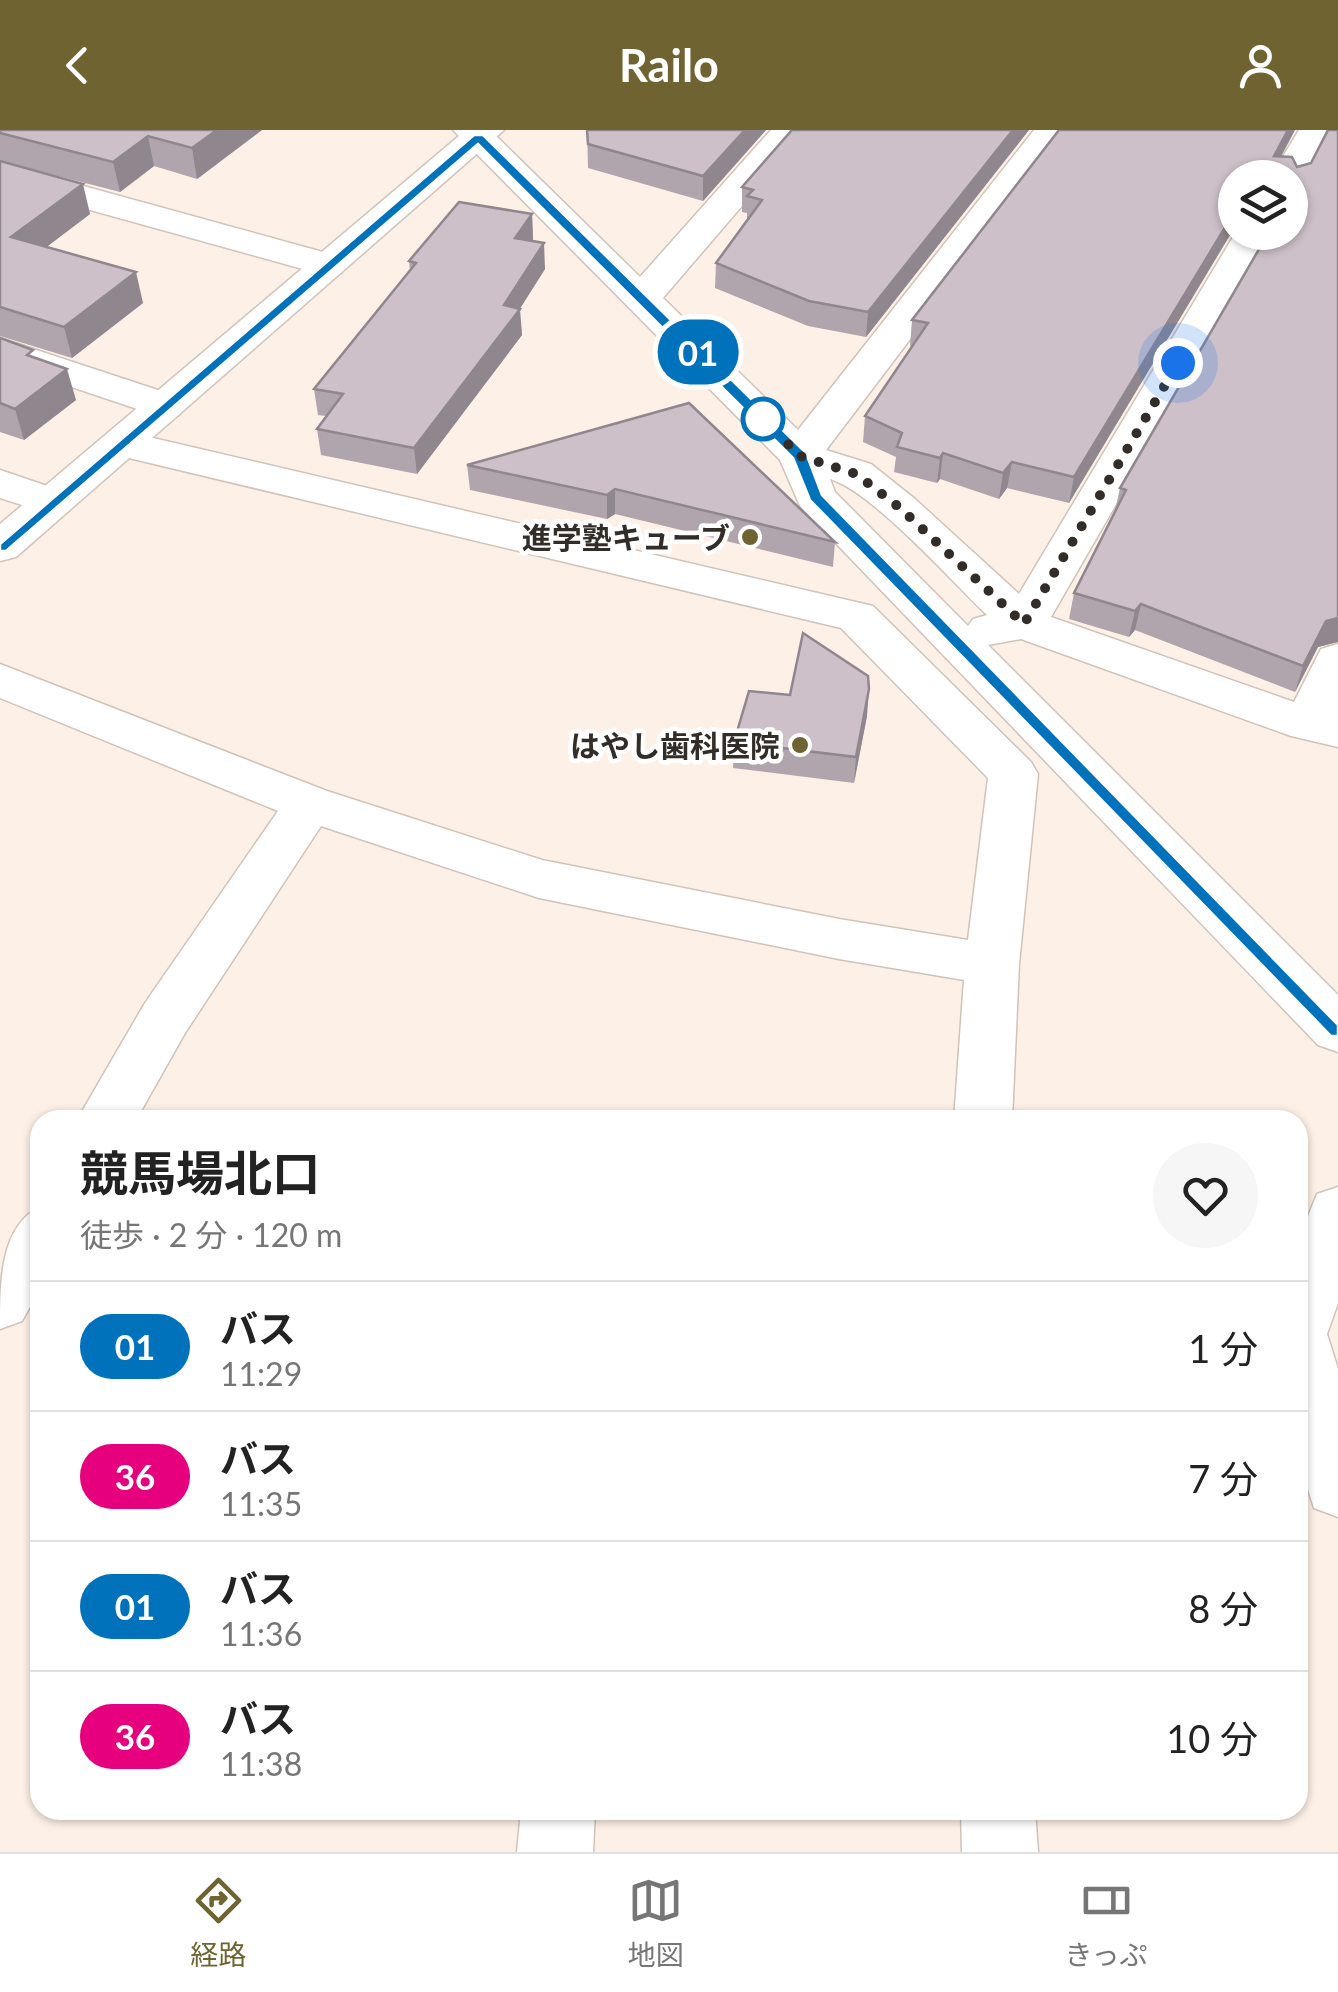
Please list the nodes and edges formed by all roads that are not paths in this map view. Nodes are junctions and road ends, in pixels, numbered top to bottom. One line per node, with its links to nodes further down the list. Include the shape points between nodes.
1 (790, 130): 9 (street)
2 (1052, 130): 13 (street)
3 (1316, 130): 5 (street)
4 (479, 132): 8 (street); 9 (street)
5 (1298, 160)
6 (0, 174): 8 (street)
7 (1244, 250): 17 (street)
8 (328, 264): 11 (street)
9 (643, 297): 13 (street)
10 (0, 350): 11 (street)
11 (164, 406): 12 (street)
12 (123, 444): 15 (street); 19 (street, via 857,617)
13 (800, 456): 17 (street, via 856,474); 18 (street, via 815,497)
14 (0, 483): 15 (street)
15 (54, 502): 16 (street)
16 (0, 547)
17 (1024, 624): 18 (street); 22 (street)
18 (950, 638): 19 (street); 25 (street)
19 (900, 658): 24 (street, via 1013,774)
20 (1338, 660): 22 (street)
21 (0, 680): 23 (street)
22 (1323, 727)
23 (309, 804): 24 (street, via 539,879); 26 (street, via 164,1018)
24 (992, 964): 27 (street)
25 (1338, 1030)
26 (112, 1110)
27 (984, 1110)
28 (1338, 1212): 30 (street)
29 (30, 1250): 31 (street)
30 (1308, 1300)
31 (0, 1302)
32 (1308, 1375): 33 (street)
33 (1338, 1486)
34 (557, 1820): 36 (street)
35 (998, 1820): 37 (street)
36 (554, 1852)
37 (1000, 1852)

